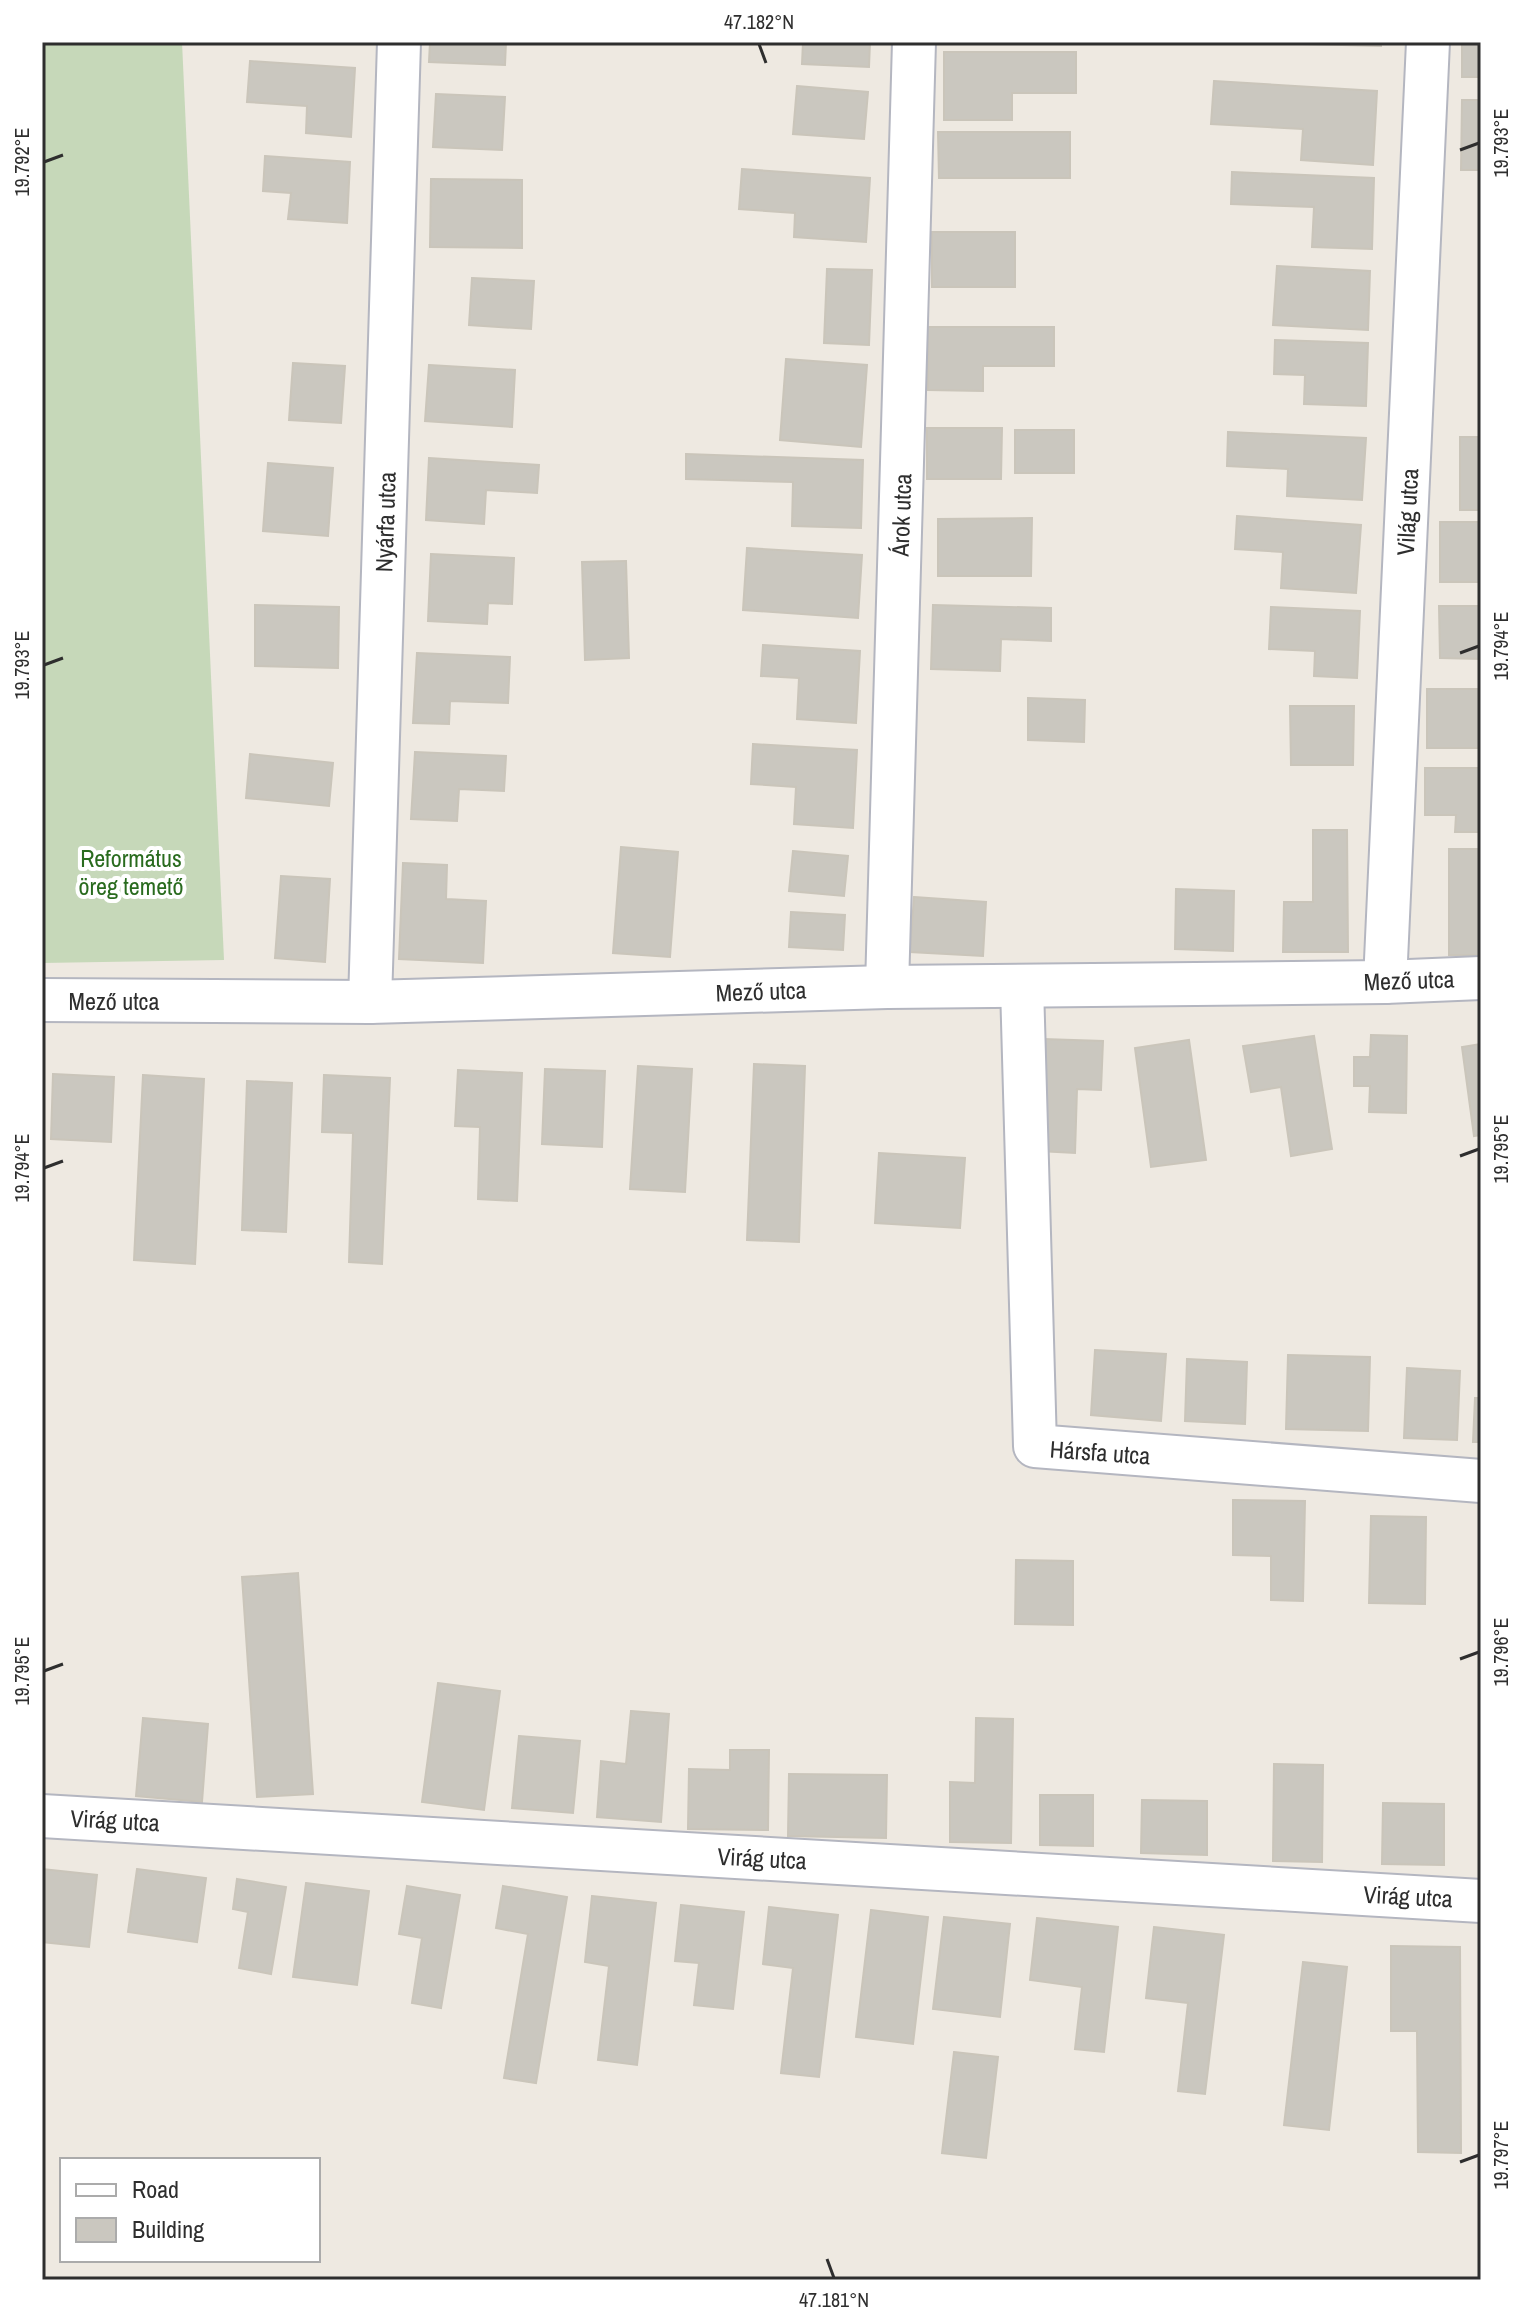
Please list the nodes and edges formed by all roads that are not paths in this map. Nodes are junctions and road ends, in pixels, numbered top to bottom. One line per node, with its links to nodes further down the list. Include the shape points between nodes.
1 (399, 42): 9 (street, Nyárfa utca)
2 (914, 42): 7 (street, Árok utca)
3 (1428, 42): 5 (street, Világ utca)
4 (1481, 978): 5 (street, Mező utca)
5 (1385, 982): 6 (street, Mező utca)
6 (1022, 986): 7 (street, Mező utca); 10 (street, Hársfa utca, via 1035,1446)
7 (887, 987): 9 (street, Mező utca)
8 (42, 1000): 9 (street, Mező utca)
9 (370, 1002)
10 (1481, 1481)
11 (42, 1816): 12 (street, Virág utca)
12 (1481, 1901)

